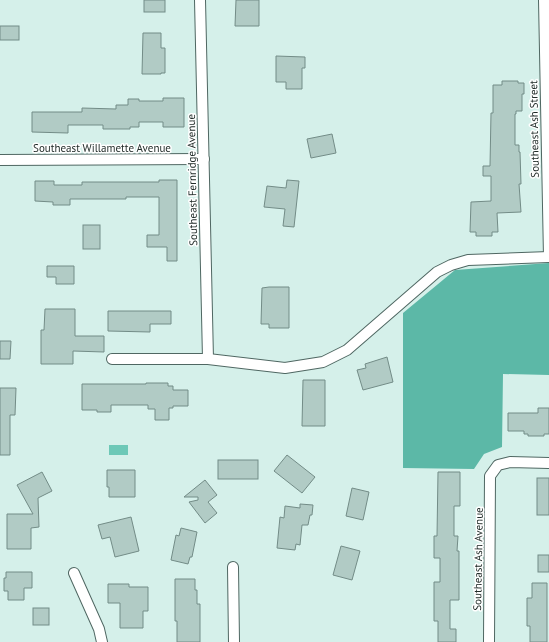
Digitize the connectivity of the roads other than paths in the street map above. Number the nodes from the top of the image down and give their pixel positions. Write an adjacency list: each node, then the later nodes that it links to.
1 (200, 0): 3 (street, Southeast Fernridge Avenue)
2 (544, 0): 5 (street, Southeast Ash Street)
3 (204, 159): 4 (street, Southeast Willamette Avenue); 7 (street, Southeast Fernridge Avenue)
4 (0, 160)
5 (549, 257): 7 (street)
6 (112, 359): 7 (street)
7 (208, 359)
8 (549, 463): 13 (street, Southeast Ash Avenue)
9 (233, 567): 12 (street)
10 (74, 573): 11 (street)
11 (102, 642)
12 (234, 642)
13 (489, 642)

